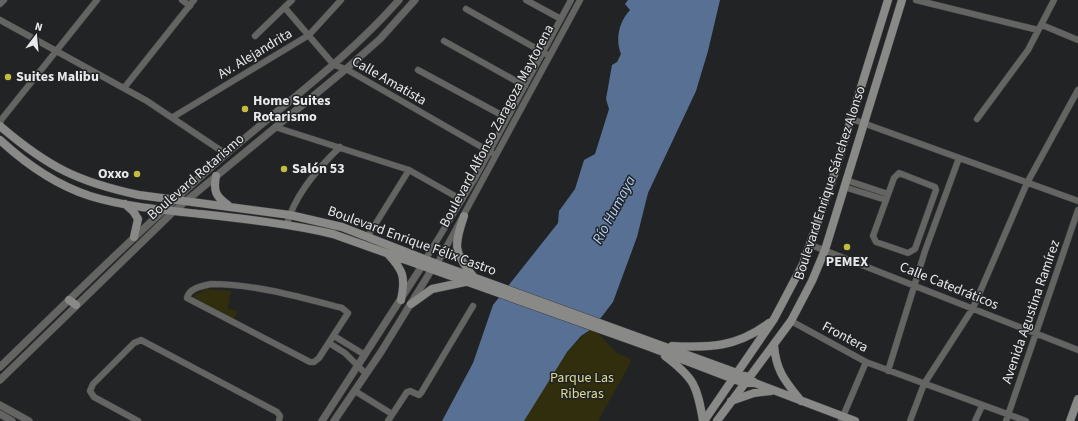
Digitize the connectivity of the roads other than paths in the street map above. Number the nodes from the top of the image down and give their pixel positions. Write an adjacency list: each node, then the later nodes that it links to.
1 (4, 0): 16 (street)
2 (97, 0): 27 (street)
3 (182, 0): 17 (street)
4 (194, 0): 17 (street)
5 (292, 0): 18 (street)
6 (341, 0): 23 (street, Av. Alejandrita)
7 (399, 0): 29 (street, Boulevard Rotarismo)
8 (415, 0): 30 (street, Boulevard Rotarismo)
9 (526, 0): 20 (street)
10 (571, 0): 20 (street, Boulevard Alfonso Zaragoza Maytorena)
11 (580, 0): 28 (street, Boulevard Alfonso Zaragoza Maytorena)
12 (888, 0): 37 (main road, Boulevard Enrique Sánchez Alonso)
13 (902, 0): 40 (main road, Boulevard Enrique Sánchez Alonso)
14 (916, 0): 22 (street)
15 (1054, 0): 22 (street)
16 (0, 4)
17 (190, 6): 33 (street)
18 (285, 8): 23 (street, Calle Amatista); 24 (street)
19 (466, 9): 28 (street)
20 (561, 19): 28 (street, Boulevard Alfonso Zaragoza Maytorena)
21 (0, 20): 27 (street)
22 (1040, 28): 25 (street); 38 (street)
23 (309, 35): 29 (street, Calle Amatista); 35 (street, Av. Alejandrita)
24 (256, 36)
25 (1078, 40)
26 (444, 41): 32 (street)
27 (55, 52): 33 (street); 39 (street)
28 (547, 54): 32 (street, Boulevard Alfonso Zaragoza Maytorena); 46 (street, Boulevard Alfonso Zaragoza Maytorena)
29 (334, 65): 30 (street, Calle Amatista); 45 (street, Boulevard Rotarismo)
30 (346, 69): 41 (street, Boulevard Rotarismo); 44 (street, Calle Amatista)
31 (418, 70): 36 (street)
32 (525, 86): 36 (street, Boulevard Alfonso Zaragoza Maytorena)
33 (124, 88): 35 (street)
34 (1078, 90): 50 (street)
35 (172, 117): 45 (street)
36 (507, 118): 44 (street, Boulevard Alfonso Zaragoza Maytorena)
37 (852, 119): 40 (street); 67 (main road, Boulevard Enrique Sánchez Alonso)
38 (977, 119)
39 (0, 123): 53 (main road, Boulevard Enrique Félix Castro)
40 (864, 123): 47 (street); 51 (main road, Boulevard Enrique Sánchez Alonso)
41 (275, 127): 43 (street); 49 (street, Boulevard Rotarismo)
42 (0, 140): 57 (main road, Boulevard Enrique Félix Castro)
43 (340, 147): 48 (street); 62 (street)
44 (489, 152): 46 (street, Calle Amatista); 55 (street, Boulevard Alfonso Zaragoza Maytorena)
45 (226, 154): 53 (street, Boulevard Rotarismo)
46 (497, 156): 63 (street, Boulevard Alfonso Zaragoza Maytorena)
47 (959, 158): 50 (street); 73 (street)
48 (409, 170): 55 (street); 65 (street)
49 (216, 176): 54 (street, Boulevard Rotarismo); 58 (main road)
50 (1027, 183): 56 (street); 79 (street)
51 (845, 184): 52 (street); 68 (main road, Boulevard Enrique Sánchez Alonso)
52 (887, 197): 52 (street)
53 (174, 200): 54 (main road, Boulevard Enrique Félix Castro); 59 (street, Boulevard Rotarismo)
54 (186, 200): 58 (main road, Boulevard Enrique Félix Castro); 61 (street, Boulevard Rotarismo)
55 (462, 200): 70 (street, Boulevard Alfonso Zaragoza Maytorena)
56 (1078, 201)
57 (124, 204): 59 (main road, Boulevard Enrique Félix Castro); 66 (main road)
58 (228, 206): 62 (main road, Boulevard Enrique Félix Castro)
59 (163, 209): 61 (main road, Boulevard Enrique Félix Castro); 66 (street, Boulevard Rotarismo)
60 (1078, 210): 82 (street, Avenida Agustina Ramírez)
61 (174, 211): 64 (main road, Boulevard Enrique Félix Castro); 77 (street, Boulevard Rotarismo)
62 (290, 215): 64 (street); 65 (main road, Boulevard Enrique Félix Castro)
63 (464, 216): 71 (street, Boulevard Alfonso Zaragoza Maytorena); 72 (main road)
64 (287, 224): 69 (main road, Boulevard Enrique Félix Castro)
65 (368, 236): 70 (main road, Boulevard Enrique Félix Castro)
66 (134, 237): 74 (street, Boulevard Rotarismo)
67 (811, 245): 68 (street, Calle Catedráticos); 80 (main road, Boulevard Enrique Sánchez Alonso)
68 (825, 250): 73 (street, Calle Catedráticos); 81 (main road, Boulevard Enrique Sánchez Alonso)
69 (386, 252): 70 (main road, Boulevard Enrique Félix Castro); 75 (main road)
70 (424, 263): 71 (main road, Boulevard Enrique Félix Castro); 75 (street, Boulevard Alfonso Zaragoza Maytorena)
71 (434, 267): 72 (main road, Boulevard Enrique Félix Castro); 76 (street, Boulevard Alfonso Zaragoza Maytorena)
72 (470, 279): 76 (main road); 87 (main road, Boulevard Enrique Félix Castro)
73 (915, 285): 79 (street, Calle Catedráticos); 94 (street)
74 (69, 300): 77 (main road); 93 (street, Boulevard Rotarismo)
75 (401, 300): 90 (street, Boulevard Alfonso Zaragoza Maytorena)
76 (411, 304): 95 (street, Boulevard Alfonso Zaragoza Maytorena)
77 (76, 305): 97 (street, Boulevard Rotarismo)
78 (473, 306): 108 (street)
79 (973, 308): 82 (street, Calle Catedráticos); 99 (street)
80 (774, 319): 87 (main road); 96 (main road, Boulevard Enrique Sánchez Alonso)
81 (791, 321): 85 (main road, Boulevard Enrique Sánchez Alonso); 91 (street, Frontera)
82 (1037, 334): 88 (street, Calle Catedráticos); 109 (street, Avenida Agustina Ramírez)
83 (334, 336): 84 (street); 84 (street); 86 (street)
84 (329, 343): 89 (street)
85 (774, 345): 98 (main road, Boulevard Enrique Sánchez Alonso); 104 (main road)
86 (350, 346): 89 (street); 90 (street)
87 (656, 346): 96 (main road, Boulevard Enrique Félix Castro); 118 (main road)
88 (1078, 350)
89 (345, 353): 92 (street)
90 (366, 355): 92 (street, Boulevard Alfonso Zaragoza Maytorena)
91 (866, 362): 94 (street, Frontera); 110 (street)
92 (358, 366): 95 (street); 115 (street, Boulevard Alfonso Zaragoza Maytorena)
93 (0, 367)
94 (888, 371): 99 (street, Frontera)
95 (366, 374): 100 (street, Boulevard Alfonso Zaragoza Maytorena)
96 (735, 376): 98 (main road, Boulevard Enrique Félix Castro); 118 (main road, Boulevard Enrique Sánchez Alonso)
97 (0, 380)
98 (746, 380): 101 (main road, Boulevard Enrique Félix Castro); 103 (main road, Boulevard Enrique Sánchez Alonso)
99 (924, 384): 106 (street, Frontera); 121 (street)
100 (355, 391): 108 (street); 116 (street, Boulevard Alfonso Zaragoza Maytorena)
101 (775, 391): 103 (main road); 104 (main road)
102 (1078, 399): 124 (main road)
103 (731, 400): 119 (main road, Boulevard Enrique Sánchez Alonso)
104 (801, 401): 110 (main road)
105 (0, 405): 112 (street)
106 (982, 406): 109 (street, Frontera); 122 (street)
107 (0, 414): 111 (street)
108 (392, 414): 117 (street)
109 (1007, 418): 123 (street, Frontera)
110 (842, 419): 120 (main road)
111 (12, 421)
112 (29, 421)
113 (138, 421): 114 (street)
114 (278, 421)
115 (322, 421)
116 (334, 421)
117 (388, 421)
118 (703, 421)
119 (717, 421)
120 (855, 421)
121 (910, 421)
122 (975, 421)
123 (1026, 421)
124 (1070, 421)

